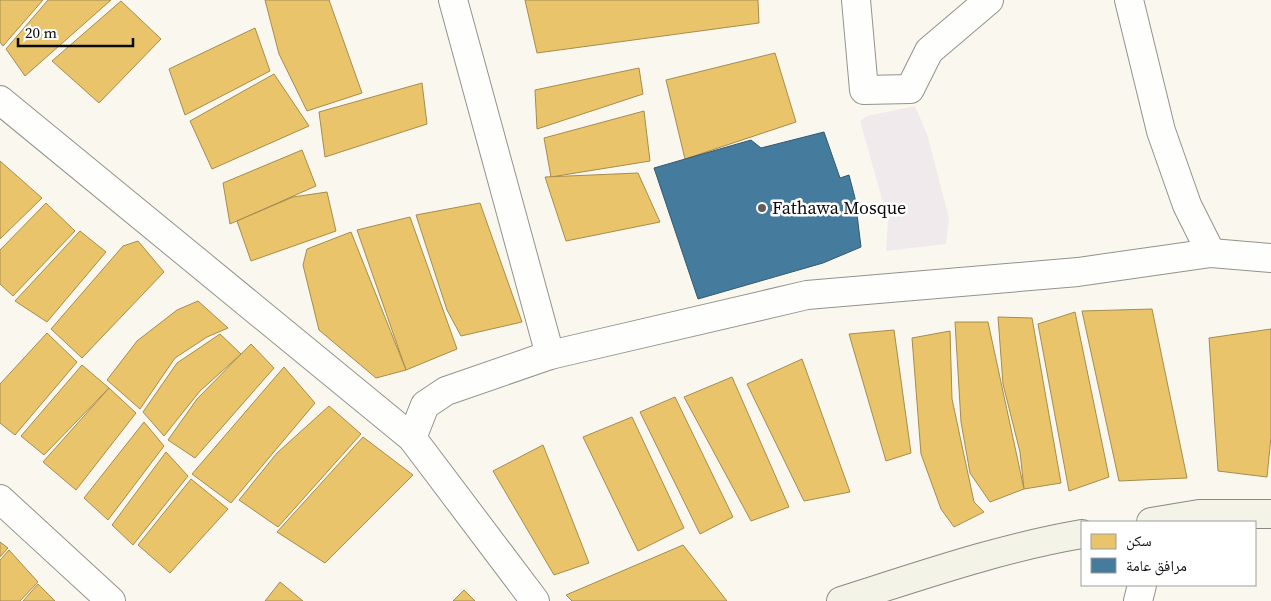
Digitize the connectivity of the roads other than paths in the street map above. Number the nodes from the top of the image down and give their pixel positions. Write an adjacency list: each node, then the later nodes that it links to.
1 (453, 0): 8 (street)
2 (856, 0): 3 (street)
3 (989, 0)
4 (1130, 0): 6 (street)
5 (0, 100): 9 (street)
6 (1211, 253): 7 (street); 8 (street)
7 (1271, 258)
8 (550, 355): 9 (street)
9 (412, 438): 16 (street)
10 (0, 499): 15 (street)
11 (1271, 514): 12 (street)
12 (1161, 521)
13 (1081, 534): 17 (street)
14 (1142, 586): 18 (street)
15 (111, 601)
16 (535, 601)
17 (840, 601)
18 (1138, 601)

